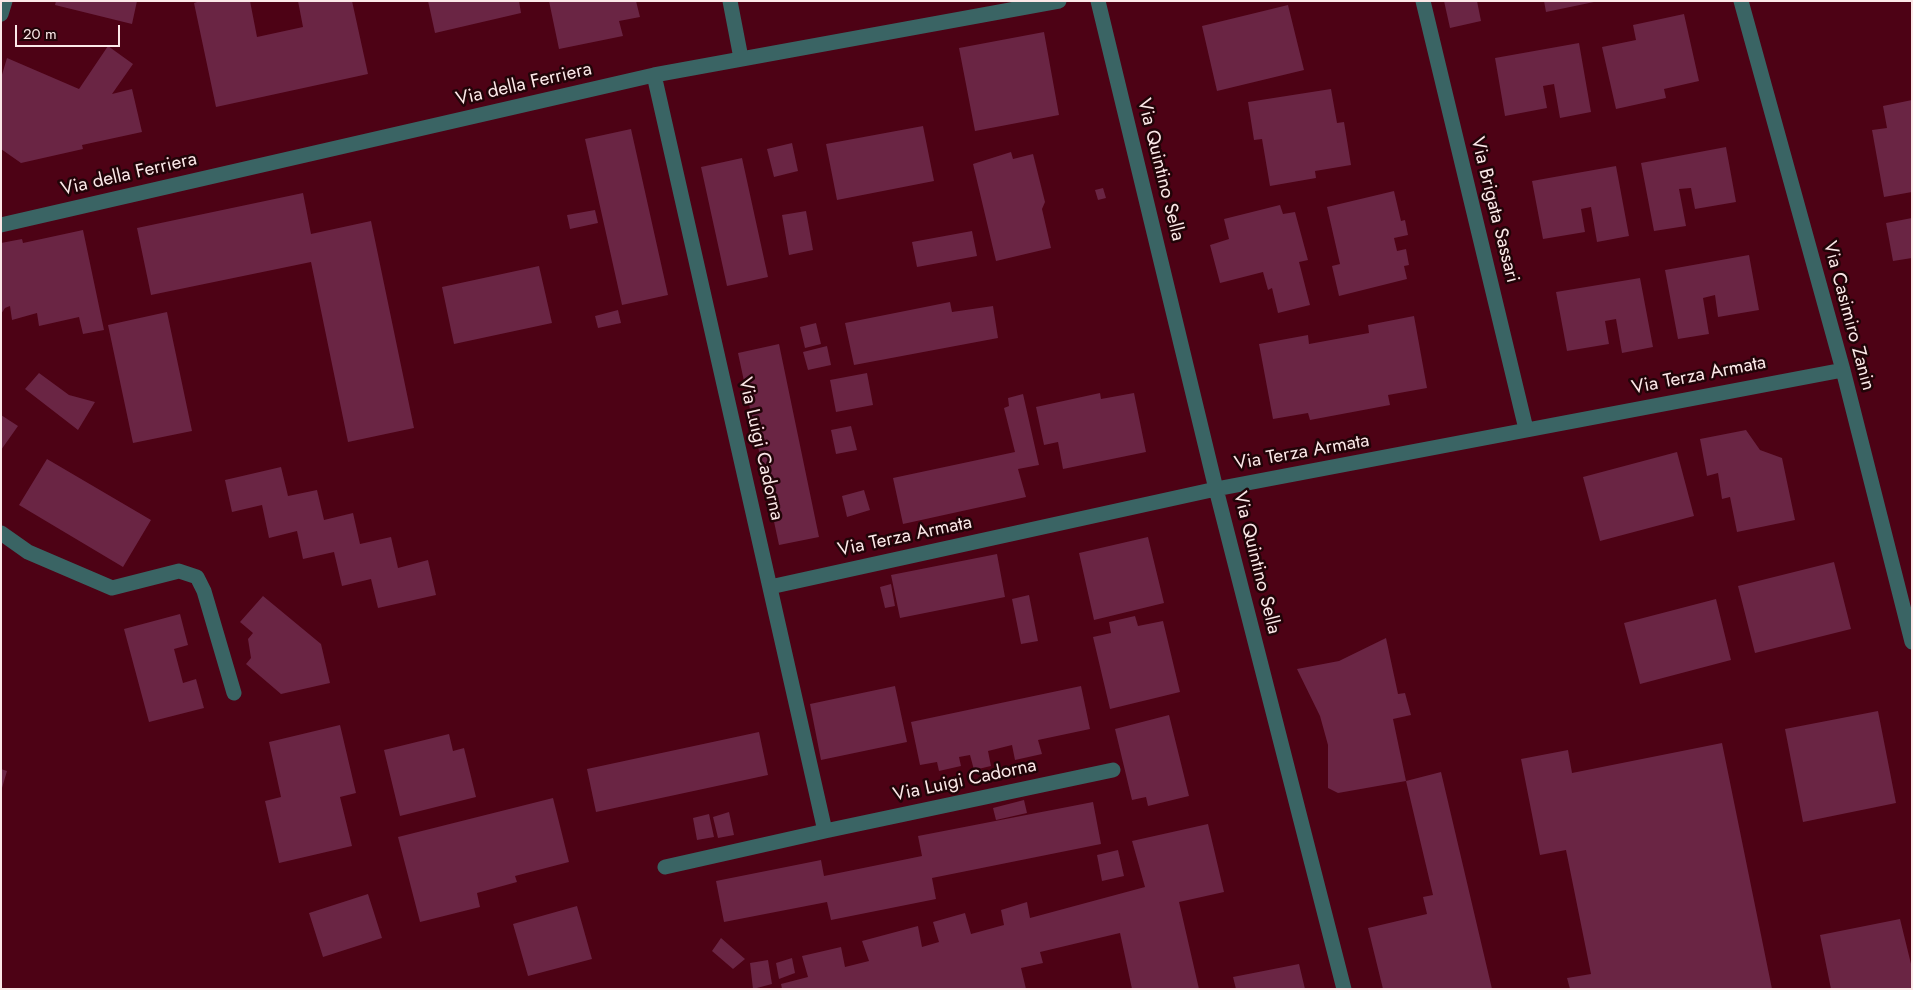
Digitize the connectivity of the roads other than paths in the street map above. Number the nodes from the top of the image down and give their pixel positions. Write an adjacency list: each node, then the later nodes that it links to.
1 (5, 1): 7 (street)
2 (730, 1): 8 (street)
3 (1059, 1): 8 (street, Via della Ferriera)
4 (1098, 1): 13 (street, Via Quintino Sella)
5 (1423, 1): 12 (street, Via Brigata Sassari)
6 (1741, 1): 11 (street, Via Casimiro Zanin)
7 (1, 14)
8 (741, 58): 9 (street, Via della Ferriera)
9 (654, 76): 10 (street, Via della Ferriera); 15 (street, Via Luigi Cadorna)
10 (1, 224)
11 (1843, 370): 12 (street, Via Terza Armata); 16 (street, Via Casimiro Zanin)
12 (1526, 429): 13 (street, Via Terza Armata)
13 (1216, 489): 15 (street, Via Terza Armata); 21 (street, Via Quintino Sella)
14 (1, 533): 17 (street)
15 (770, 587): 19 (street, Via Luigi Cadorna)
16 (1912, 642)
17 (234, 693)
18 (1112, 770): 19 (street, Via Luigi Cadorna)
19 (825, 831): 20 (street, Via Luigi Cadorna)
20 (664, 867)
21 (1344, 989)

